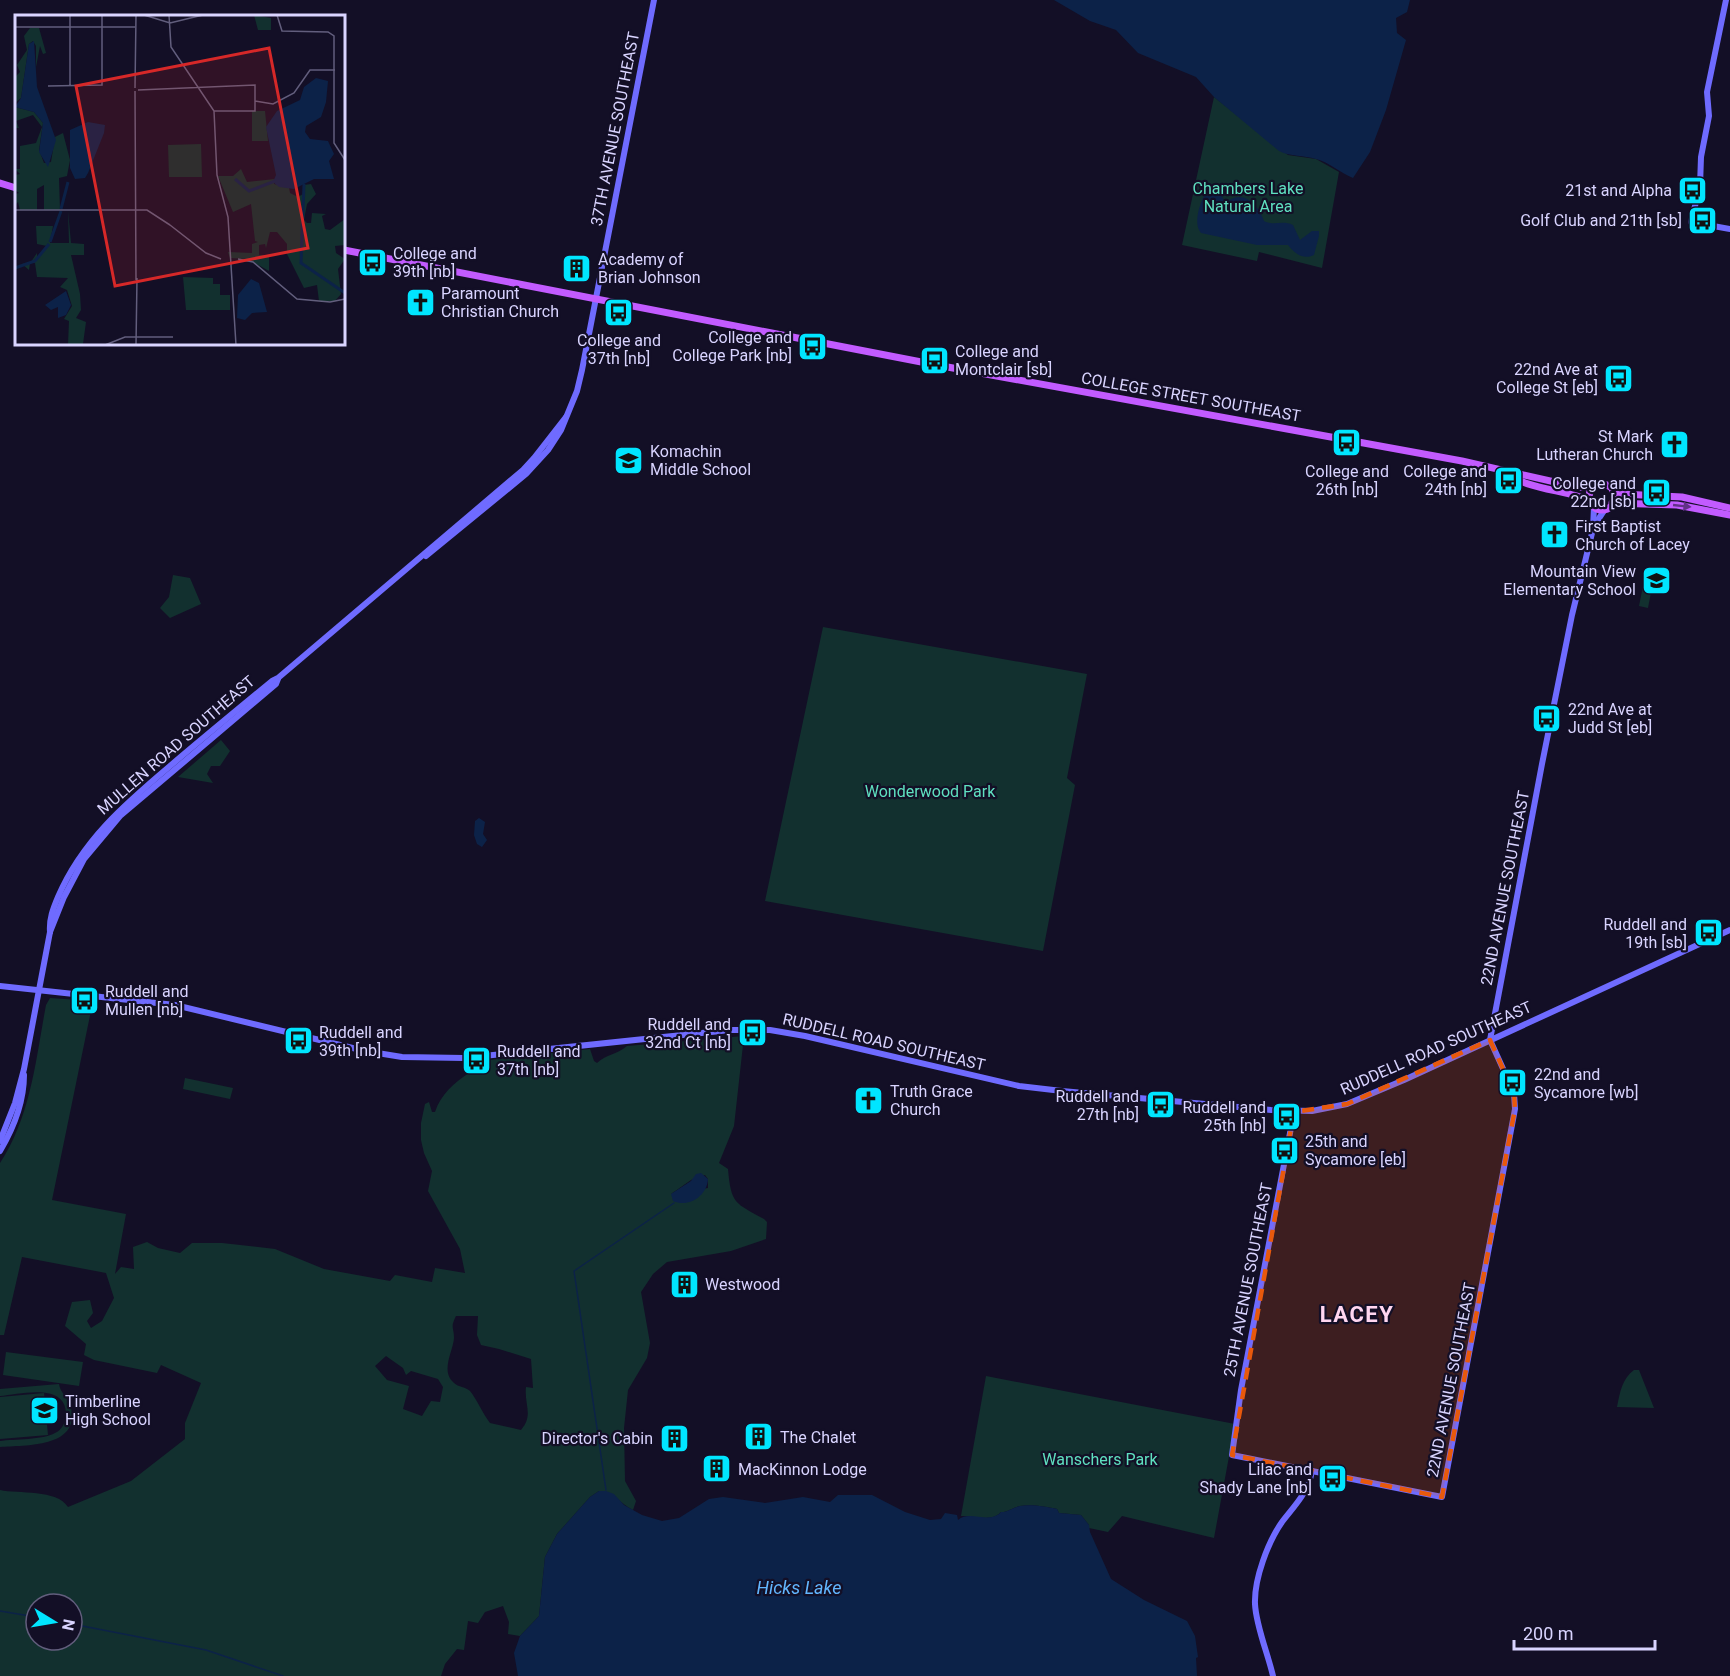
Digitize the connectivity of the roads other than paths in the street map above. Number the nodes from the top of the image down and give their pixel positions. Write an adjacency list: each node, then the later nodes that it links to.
1 (654, 0): 7 (street, 37TH AVENUE SOUTHEAST)
2 (1726, 0): 5 (street)
3 (0, 183): 4 (main road)
4 (14, 186)
5 (1730, 229)
6 (345, 250): 7 (main road, COLLEGE STREET SOUTHEAST)
7 (596, 298): 8 (main road, COLLEGE STREET SOUTHEAST); 20 (street, MULLEN ROAD SOUTHEAST)
8 (1503, 471): 9 (main road, COLLEGE STREET SOUTHEAST); 11 (main road, COLLEGE STREET SOUTHEAST)
9 (1593, 488): 10 (main road); 11 (main road)
10 (1613, 491): 12 (main road); 14 (main road)
11 (1589, 500): 13 (main road)
12 (1612, 503): 15 (main road); 16 (main road, one-way to 16)
13 (1594, 507): 15 (main road); 17 (street, 22ND AVENUE SOUTHEAST)
14 (1730, 508)
15 (1605, 509): 17 (street, 22ND AVENUE SOUTHEAST)
16 (1730, 515)
17 (1593, 529): 21 (street, 22ND AVENUE SOUTHEAST)
18 (1730, 930): 21 (street, RUDDELL ROAD SOUTHEAST)
19 (0, 986): 20 (street, RUDDELL ROAD SOUTHEAST)
20 (38, 990): 22 (street, MULLEN ROAD SOUTHEAST); 23 (street, RUDDELL ROAD SOUTHEAST)
21 (1490, 1040): 23 (street, RUDDELL ROAD SOUTHEAST); 26 (street, 22ND AVENUE SOUTHEAST)
22 (24, 1069): 24 (street, MULLEN ROAD SOUTHEAST); 25 (street, MULLEN ROAD SOUTHEAST)
23 (1294, 1112): 26 (street, 25TH AVENUE SOUTHEAST)
24 (0, 1141)
25 (0, 1151)
26 (1312, 1471): 27 (street)
27 (1273, 1676)

